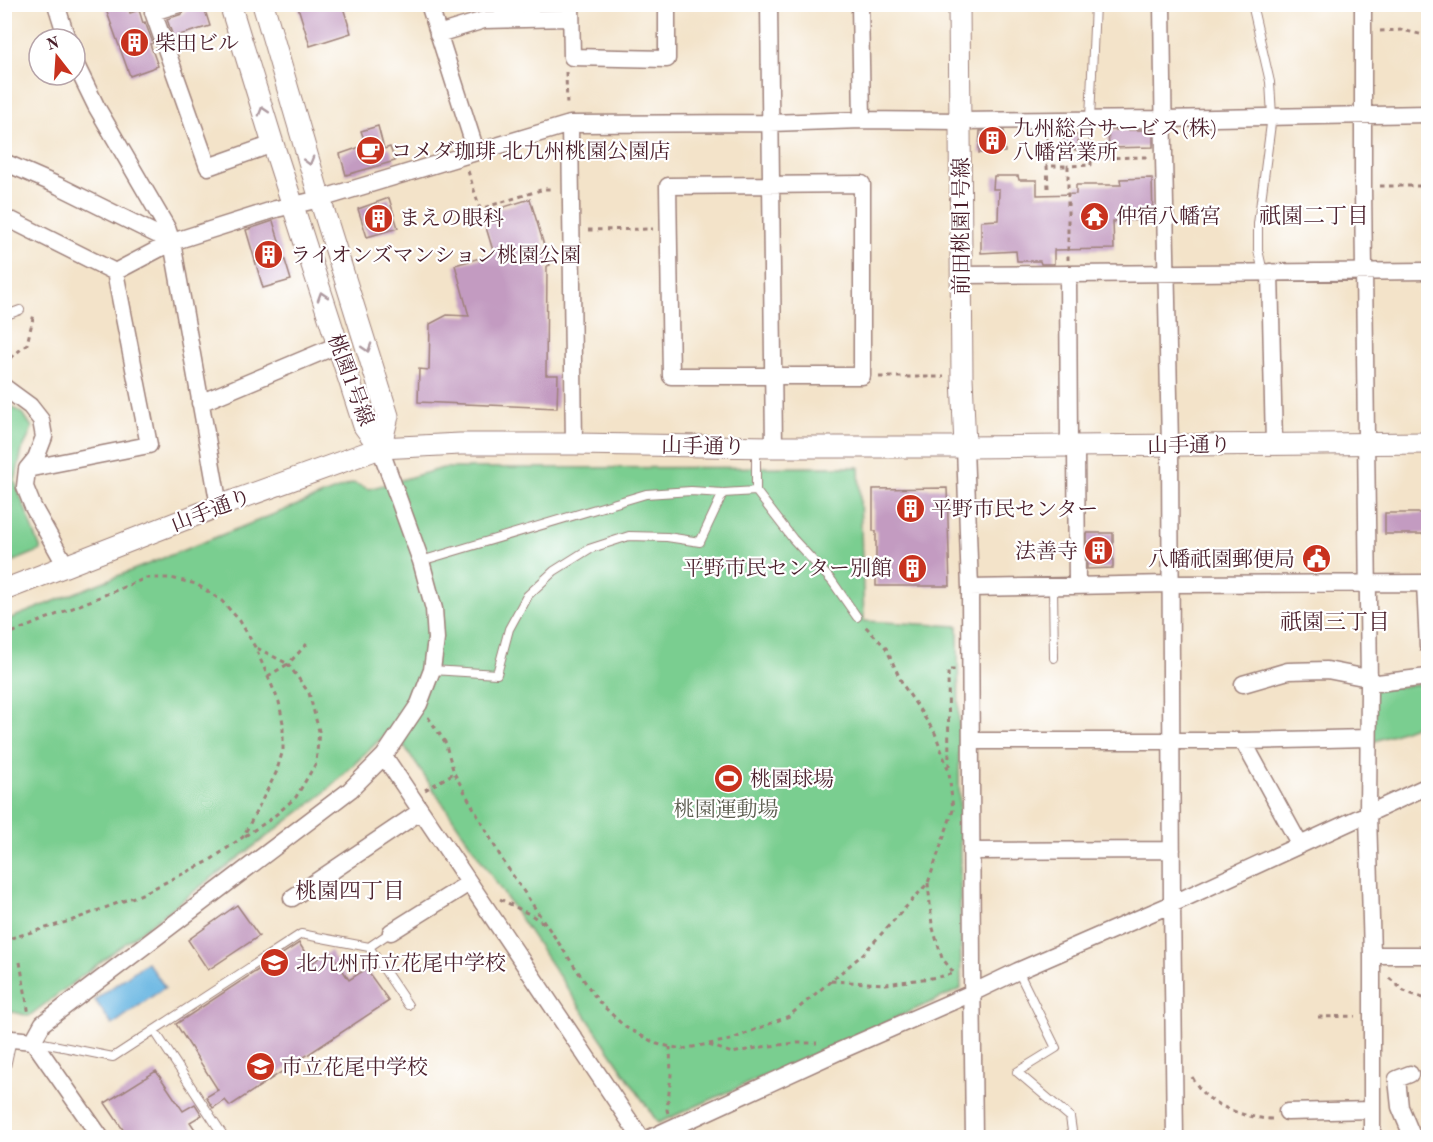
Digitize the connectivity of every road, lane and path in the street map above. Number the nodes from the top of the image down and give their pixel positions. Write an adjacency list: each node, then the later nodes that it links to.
1 (56, 4): 16 (street)
2 (179, 4): 33 (street)
3 (230, 4): 33 (street, 桃園1号線, one-way to 3)
4 (263, 4): 46 (street, 桃園1号線, one-way to 46)
5 (429, 4): 18 (street)
6 (667, 4): 21 (street)
7 (769, 4): 30 (street)
8 (860, 4): 28 (street)
9 (959, 4): 29 (street, 前田桃園1号線)
10 (1095, 4): 26 (lane)
11 (1162, 4): 27 (street)
12 (1252, 4): 24 (lane)
13 (1363, 4): 17 (street)
14 (1427, 10): 19 (path)
15 (571, 11): 18 (street); 21 (street)
16 (63, 27)
17 (1363, 31): 19 (path); 25 (street)
18 (438, 34): 35 (street)
19 (1428, 36): 20 (path)
20 (1428, 50)
21 (572, 57): 31 (path)
22 (87, 87): 51 (street)
23 (1428, 114): 25 (street)
24 (1272, 116): 25 (street); 27 (street); 54 (lane)
25 (1363, 116): 43 (street)
26 (1090, 119): 27 (street); 29 (street)
27 (1163, 119): 56 (street)
28 (862, 120): 29 (street); 30 (street)
29 (960, 121): 58 (street, 前田桃園1号線)
30 (770, 123): 31 (street); 42 (street)
31 (568, 124): 35 (street); 45 (street)
32 (1047, 138): 40 (path)
33 (273, 144): 47 (street, 桃園1号線)
34 (1090, 144): 36 (path)
35 (470, 153): 45 (path); 46 (street)
36 (1091, 158): 37 (path); 41 (path)
37 (1144, 158)
38 (1428, 160): 43 (path)
39 (4, 162): 51 (street)
40 (1047, 166): 41 (path); 44 (path)
41 (1068, 166): 57 (path)
42 (771, 185): 49 (street); 64 (street); 65 (street)
43 (1363, 187): 55 (street)
44 (1048, 188)
45 (571, 190): 50 (street)
46 (320, 199): 47 (street); 77 (street, 桃園1号線, one-way to 77)
47 (293, 206): 51 (street); 62 (street, 桃園1号線, one-way to 47)
48 (13, 221): 53 (street)
49 (669, 229): 50 (path); 64 (street)
50 (571, 230): 70 (street)
51 (172, 243): 53 (street); 68 (street)
52 (1428, 271): 55 (street)
53 (116, 272): 78 (street)
54 (1266, 272): 55 (street); 56 (street); 71 (street)
55 (1365, 272): 72 (street)
56 (1167, 273): 57 (street); 73 (street)
57 (1068, 274): 58 (street); 74 (street)
58 (961, 275): 66 (street, 前田桃園1号線)
59 (20, 310): 61 (lane)
60 (34, 314): 63 (path)
61 (4, 315)
62 (338, 345): 68 (street); 77 (street, 桃園1号線)
63 (4, 364)
64 (773, 376): 65 (street); 75 (street)
65 (862, 376): 66 (path)
66 (962, 377): 76 (street, 前田桃園1号線)
67 (4, 387): 78 (street)
68 (200, 404): 82 (street)
69 (1428, 443): 72 (street, 山手通り)
70 (574, 444): 75 (street, 山手通り); 77 (street, 山手通り)
71 (1274, 444): 72 (street, 山手通り); 73 (street, 山手通り)
72 (1365, 444): 86 (street)
73 (1170, 445): 74 (street, 山手通り); 88 (street)
74 (1073, 446): 76 (street, 山手通り); 89 (street)
75 (765, 447): 76 (street, 山手通り); 79 (lane)
76 (965, 447): 91 (street)
77 (380, 448): 82 (street, 山手通り); 84 (street)
78 (27, 469): 85 (street)
79 (756, 491): 80 (lane); 93 (lane)
80 (723, 493): 84 (lane); 101 (lane)
81 (4, 494): 83 (path)
82 (219, 506): 85 (street, 山手通り)
83 (4, 558)
84 (421, 561): 101 (street)
85 (66, 566): 92 (street, 山手通り)
86 (1367, 583): 87 (street); 88 (street); 104 (street)
87 (1427, 583): 96 (street)
88 (1170, 584): 89 (street); 109 (street)
89 (1077, 586): 90 (street)
90 (1053, 587): 91 (street); 98 (lane)
91 (970, 588): 100 (street)
92 (4, 590)
93 (857, 617): 113 (path)
94 (4, 636): 97 (path)
95 (308, 644): 99 (path)
96 (1428, 646)
97 (255, 647): 99 (path); 102 (path)
98 (1053, 657)
99 (288, 664): 102 (path); 117 (path)
100 (970, 669): 108 (street); 113 (path)
101 (432, 670): 106 (street)
102 (268, 676): 117 (path)
103 (1428, 677): 104 (street)
104 (1368, 681): 105 (street); 107 (street)
105 (1243, 684)
106 (419, 704): 111 (street); 112 (path)
107 (1368, 738): 110 (street); 116 (street)
108 (971, 741): 109 (street); 120 (street)
109 (1171, 741): 110 (street); 119 (street)
110 (1243, 741): 118 (street)
111 (384, 756): 115 (street); 144 (street)
112 (454, 772): 115 (path); 126 (path)
113 (950, 772): 122 (path)
114 (1428, 786): 116 (street)
115 (417, 804): 121 (street); 123 (street)
116 (1368, 814): 118 (street); 130 (street)
117 (243, 837): 128 (path)
118 (1300, 845): 125 (street)
119 (1172, 850): 120 (street); 125 (street)
120 (971, 851): 133 (street)
121 (469, 883): 127 (street); 156 (street)
122 (928, 883): 135 (path); 136 (path)
123 (292, 898)
124 (500, 899): 126 (path)
125 (1172, 904): 134 (street); 148 (street)
126 (548, 927): 146 (path)
127 (391, 932): 129 (lane)
128 (4, 940)
129 (369, 947): 139 (lane); 142 (lane)
130 (1372, 955): 131 (street); 138 (path); 140 (street)
131 (1428, 955)
132 (20, 962): 144 (path)
133 (972, 970): 135 (path); 137 (street)
134 (1018, 971): 137 (street); 159 (lane)
135 (954, 973): 136 (path)
136 (831, 981): 145 (path)
137 (972, 993): 147 (street); 158 (street)
138 (1428, 1000)
139 (408, 1005)
140 (1372, 1016): 141 (path); 151 (street)
141 (1318, 1017)
142 (154, 1030): 144 (lane); 154 (lane)
143 (8, 1038): 144 (street); 150 (lane)
144 (33, 1041): 155 (street)
145 (707, 1044): 146 (path); 147 (path)
146 (670, 1047): 153 (path)
147 (844, 1049): 153 (street)
148 (1174, 1068): 152 (path); 160 (street)
149 (1410, 1074): 162 (street)
150 (4, 1076)
151 (1371, 1110): 152 (street); 161 (street)
152 (1287, 1112)
153 (672, 1126): 157 (street)
154 (223, 1135)
155 (101, 1137)
156 (641, 1137)
157 (650, 1137)
158 (974, 1137)
159 (1073, 1137)
160 (1175, 1137)
161 (1372, 1137)
162 (1413, 1137)

